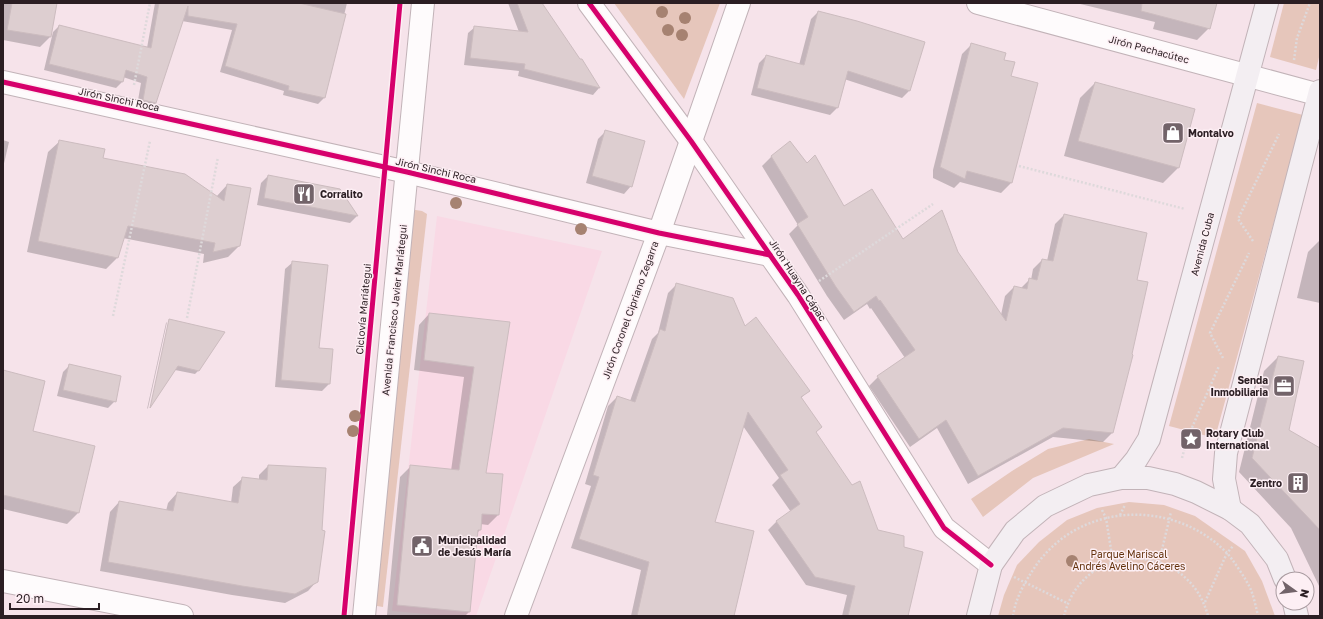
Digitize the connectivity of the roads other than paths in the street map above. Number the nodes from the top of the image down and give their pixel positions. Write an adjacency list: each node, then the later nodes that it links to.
1 (423, 3): 10 (street, Avenida Francisco Javier Mariátegui)
2 (589, 3): 9 (street, Jirón Huayna Cápac)
3 (740, 3): 9 (street, Jirón Coronel Cipriano Zegarra)
4 (978, 3): 6 (street, Jirón Pachacútec)
5 (1267, 3): 6 (main road, Avenida Cuba)
6 (1248, 75): 8 (street, Jirón Pachacútec); 13 (main road, Avenida Cuba)
7 (3, 82): 10 (street, Jirón Sinchi Roca)
8 (1320, 93): 14 (main road)
9 (691, 140): 11 (street, Jirón Coronel Cipriano Zegarra); 12 (street, Jirón Huayna Cápac)
10 (407, 172): 11 (street, Jirón Sinchi Roca); 19 (street, Avenida Francisco Javier Mariátegui)
11 (659, 233): 12 (street, Jirón Sinchi Roca); 20 (street, Jirón Coronel Cipriano Zegarra)
12 (770, 255): 15 (street, Jirón Huayna Cápac)
13 (1121, 478): 14 (main road); 15 (main road)
14 (1230, 509): 16 (main road)
15 (991, 564): 21 (main road)
16 (1282, 571)
17 (3, 581): 18 (street)
18 (182, 616)
19 (364, 616)
20 (516, 616)
21 (978, 616)

